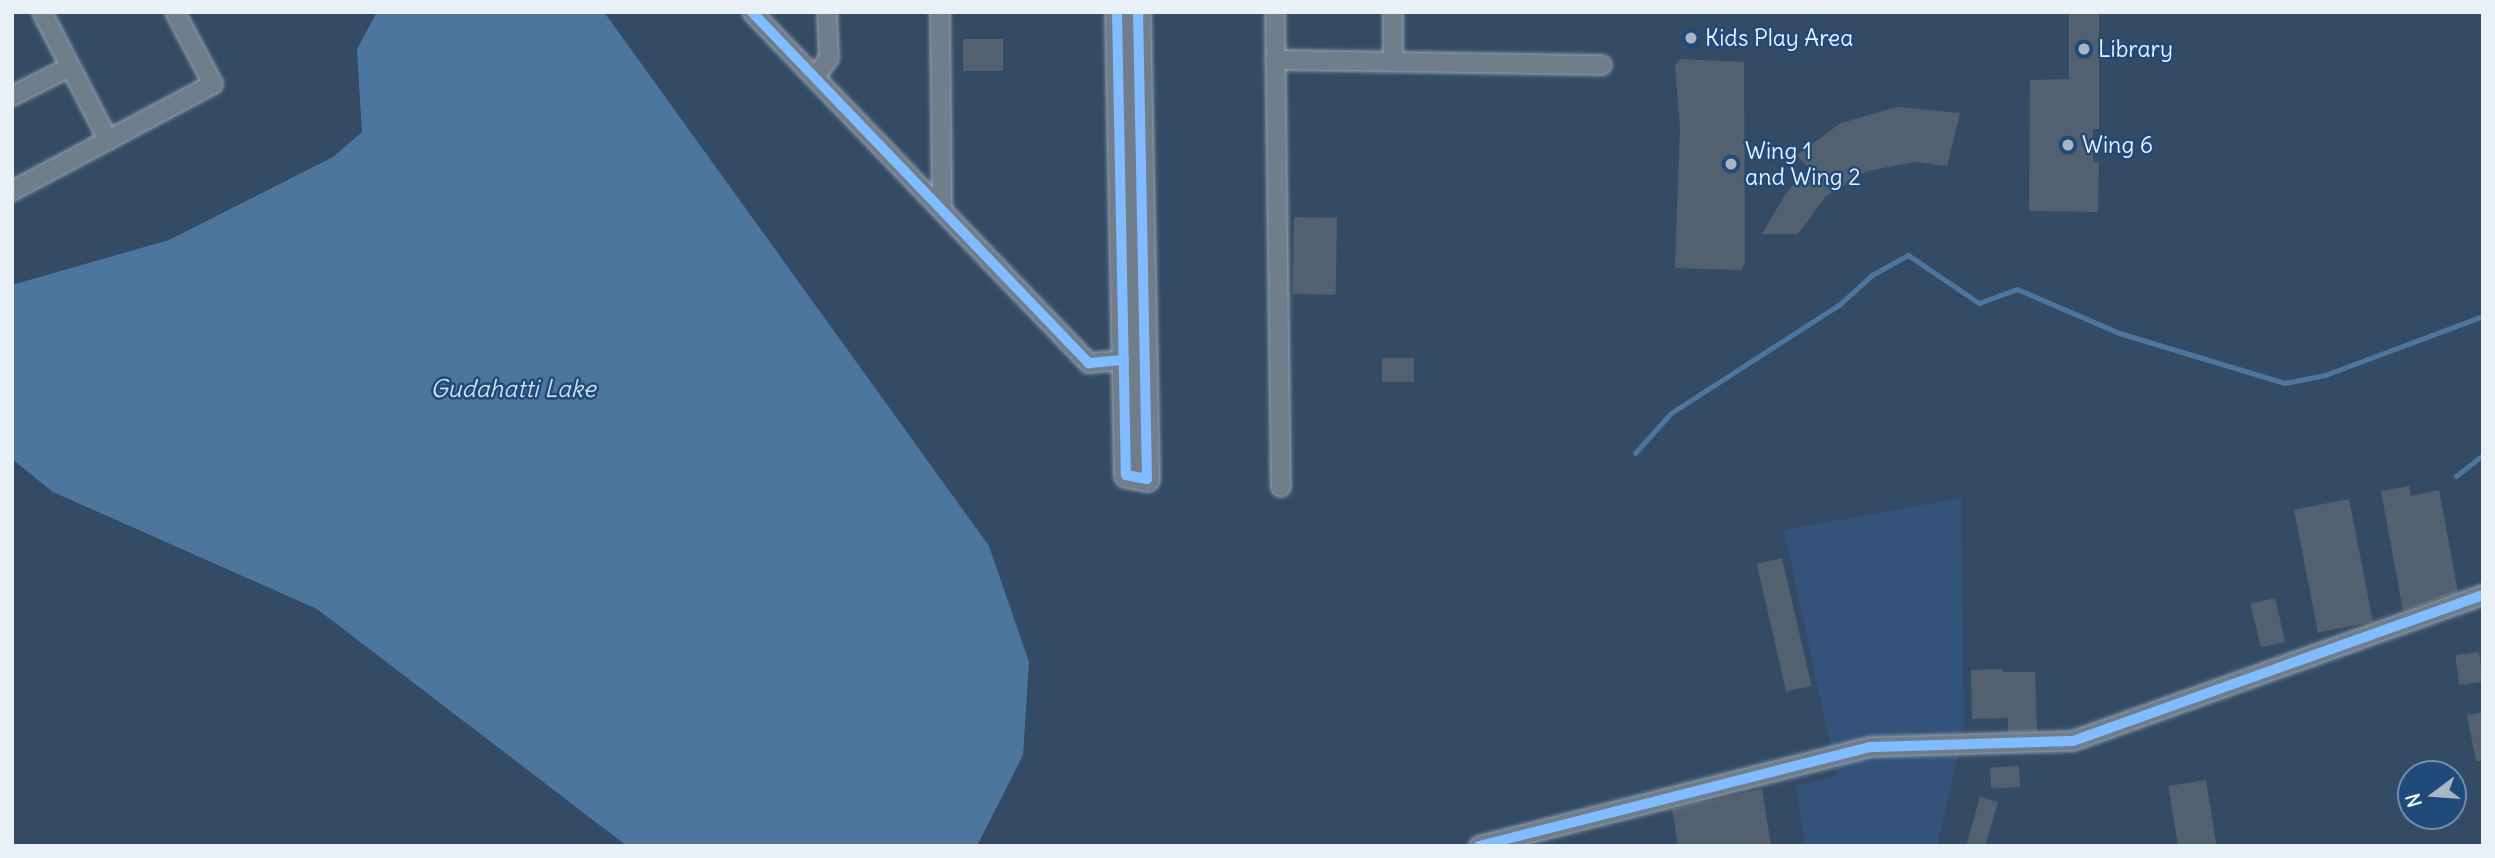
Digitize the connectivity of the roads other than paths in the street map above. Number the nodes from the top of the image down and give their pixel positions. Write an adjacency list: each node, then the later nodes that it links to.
1 (42, 12): 13 (street)
2 (175, 12): 16 (street)
3 (752, 12): 14 (street)
4 (827, 12): 14 (street)
5 (940, 12): 18 (street)
6 (1117, 12): 19 (street)
7 (1138, 12): 19 (street)
8 (1275, 12): 10 (street)
9 (1393, 12): 11 (street)
10 (1275, 60): 11 (street); 20 (street)
11 (1393, 62): 12 (street)
12 (1602, 65)
13 (70, 67): 15 (street); 16 (street)
14 (816, 76): 18 (street)
15 (12, 96)
16 (108, 140): 17 (street)
17 (12, 191)
18 (942, 208): 19 (street)
19 (1124, 360)
20 (1281, 486)
21 (2483, 595): 22 (street)
22 (1479, 846)

